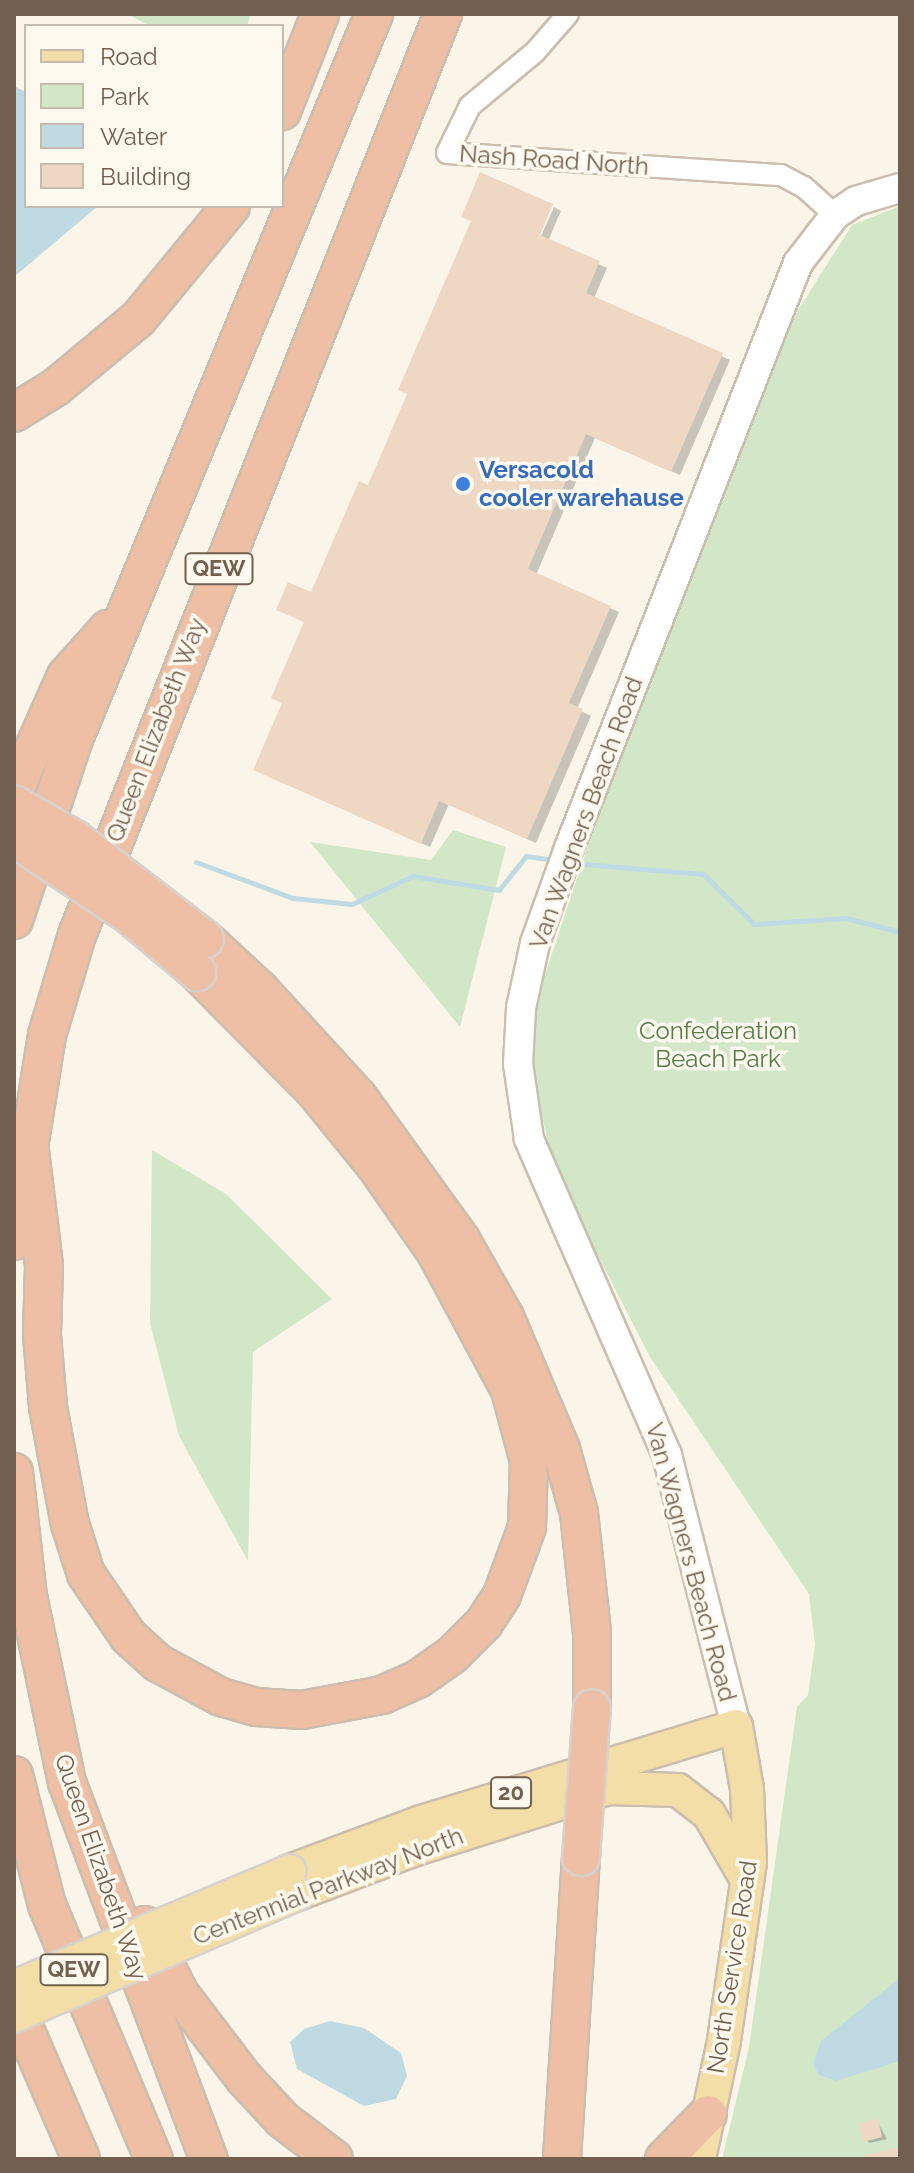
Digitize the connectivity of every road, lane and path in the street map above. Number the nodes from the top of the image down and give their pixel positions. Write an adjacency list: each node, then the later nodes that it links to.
1 (320, 14): 5 (highway)
2 (374, 14): 10 (highway, QEW)
3 (443, 14): 16 (highway, Queen Elizabeth Way / QEW)
4 (568, 14): 8 (street, Nash Road North)
5 (284, 106)
6 (900, 188): 8 (street, Van Wagners Beach Road)
7 (229, 208): 9 (highway)
8 (835, 215): 19 (street, Van Wagners Beach Road)
9 (14, 413)
10 (129, 606): 11 (highway); 14 (highway, QEW)
11 (14, 792)
12 (14, 804): 15 (highway, bridge)
13 (14, 838): 15 (highway, bridge)
14 (14, 920)
15 (201, 956): 16 (highway); 30 (highway, bridge)
16 (28, 1135): 17 (highway, Queen Elizabeth Way / QEW)
17 (14, 1241)
18 (14, 1472): 21 (highway, Queen Elizabeth Way / QEW)
19 (738, 1736): 22 (main road, Centennial Parkway North / 20); 23 (main road, North Service Road); 24 (main road, Centennial Parkway North / 20)
20 (14, 1775): 32 (highway, QEW)
21 (67, 1782): 33 (highway, Queen Elizabeth Way / QEW); 34 (highway)
22 (607, 1788): 23 (main road); 24 (main road, Centennial Parkway North / 20)
23 (748, 1882): 29 (main road, North Service Road)
24 (294, 1883): 25 (main road, Centennial Parkway North / 20, bridge); 27 (main road, Centennial Parkway North / 20, bridge)
25 (14, 1987)
26 (14, 2004): 28 (highway)
27 (14, 2016)
28 (24, 2044): 31 (highway)
29 (708, 2114): 35 (highway); 36 (main road, North Service Road)
30 (563, 2150)
31 (81, 2159)
32 (154, 2159)
33 (209, 2159)
34 (334, 2159)
35 (664, 2159)
36 (699, 2159)

